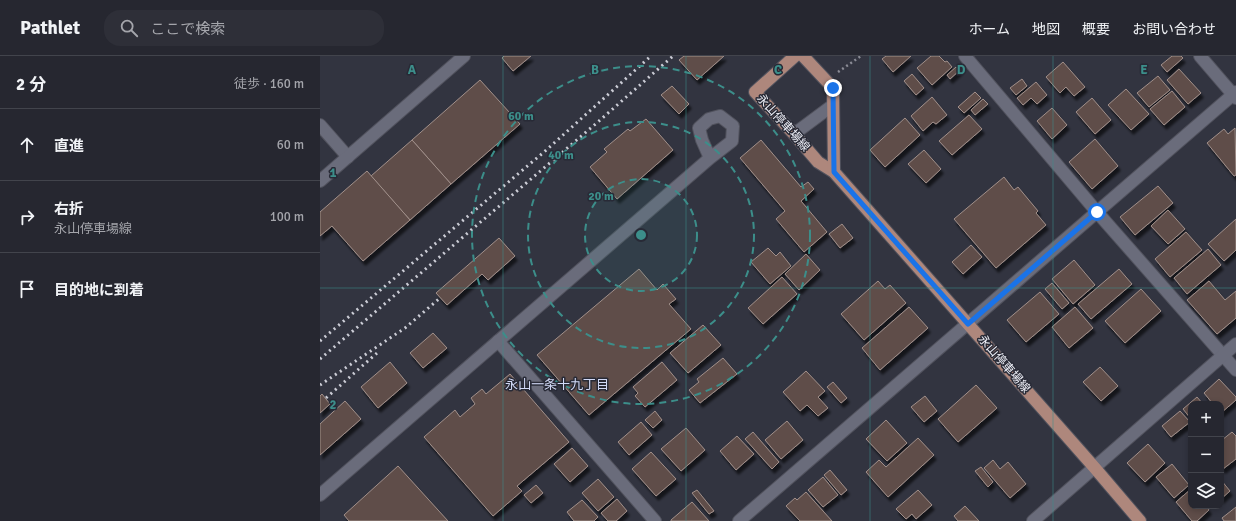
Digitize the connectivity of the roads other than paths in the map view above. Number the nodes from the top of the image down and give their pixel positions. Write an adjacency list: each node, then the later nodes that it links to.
1 (464, 56): 10 (street)
2 (795, 56): 9 (main road, 永山停車場線)
3 (803, 56): 7 (main road)
4 (965, 56): 14 (street)
5 (1200, 56): 6 (street)
6 (1235, 94): 14 (street)
7 (833, 105): 9 (street); 12 (main road)
8 (320, 124): 10 (street)
9 (794, 134): 12 (main road, 永山停車場線)
10 (348, 157): 13 (street)
11 (710, 158): 16 (street)
12 (834, 172): 15 (main road, 永山停車場線)
13 (320, 181)
14 (1097, 212): 15 (street); 18 (street)
15 (968, 324): 20 (main road, 永山停車場線); 23 (street)
16 (498, 340): 21 (street); 22 (street)
17 (1236, 344): 18 (street)
18 (1223, 356): 19 (street); 20 (street)
19 (1236, 370)
20 (1094, 467): 24 (street); 25 (main road, 永山停車場線)
21 (320, 495)
22 (655, 521)
23 (739, 521)
24 (1032, 521)
25 (1140, 521)

